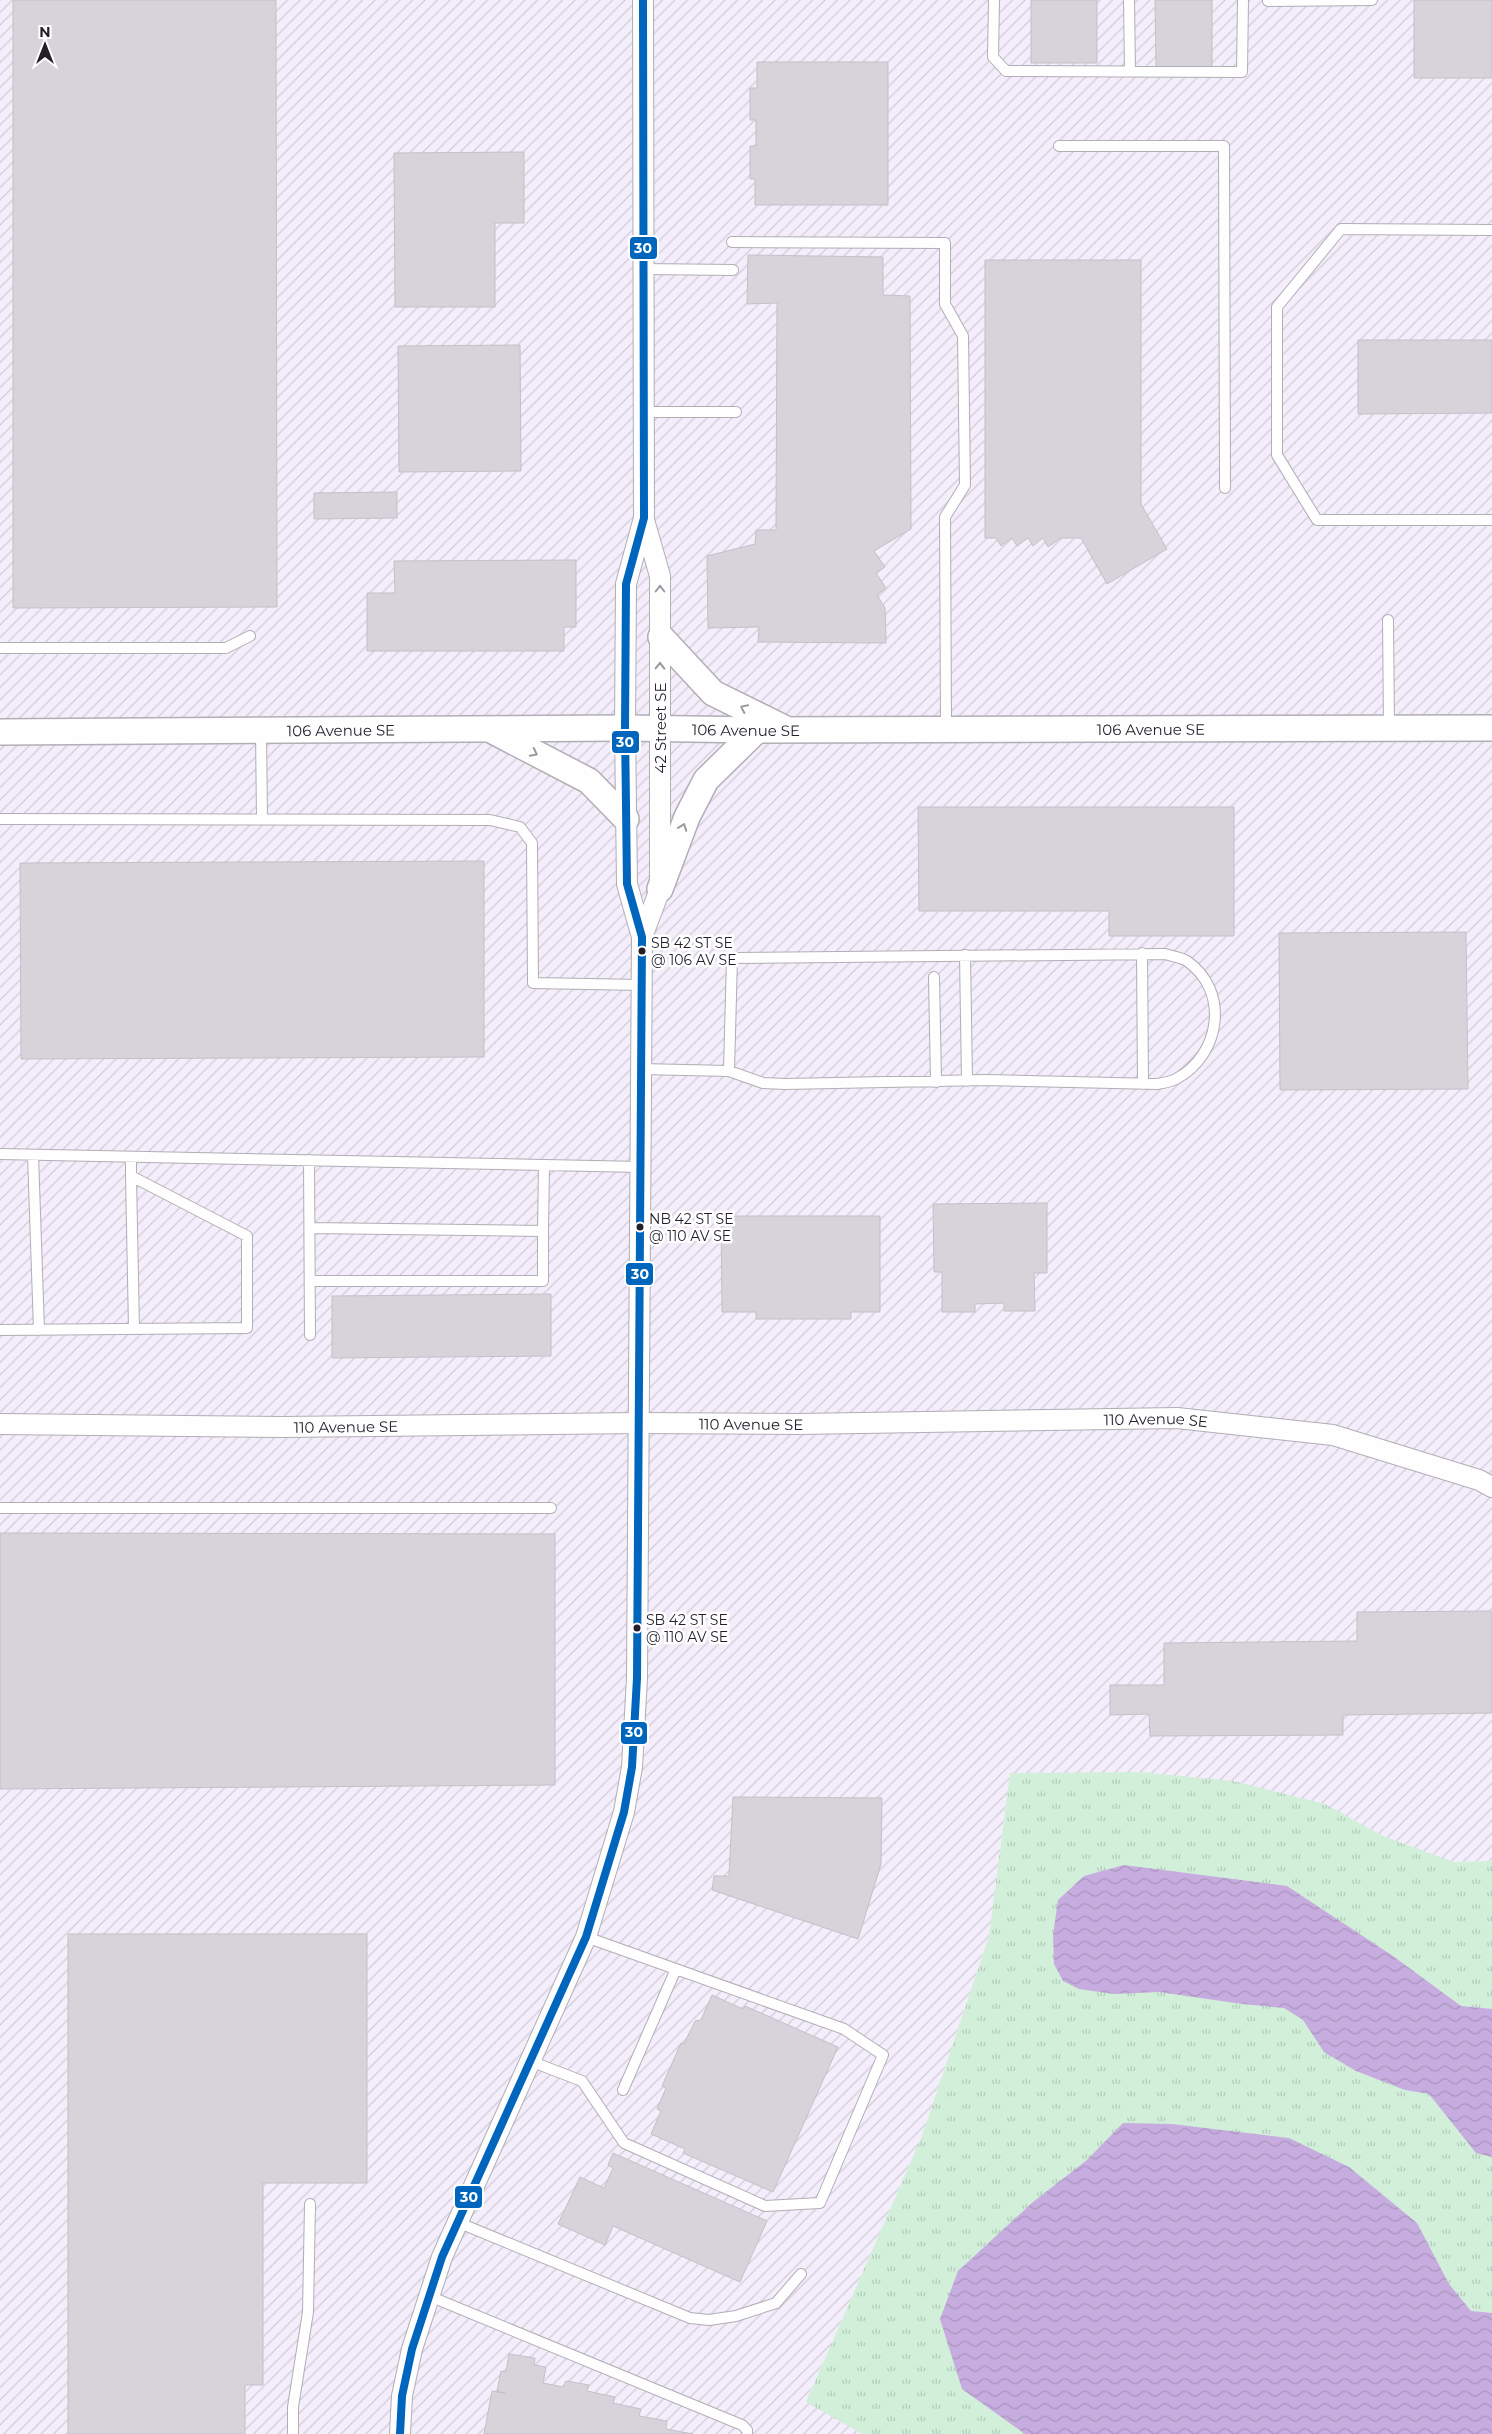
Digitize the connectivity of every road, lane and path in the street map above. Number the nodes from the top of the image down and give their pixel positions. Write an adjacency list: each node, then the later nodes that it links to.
1 (643, 0): 11 (street, 42 Street SE)
2 (994, 0): 7 (lane)
3 (1129, 0): 7 (lane)
4 (1243, 0): 7 (lane)
5 (1372, 0): 6 (lane)
6 (1268, 1)
7 (1130, 71)
8 (1059, 146): 15 (lane)
9 (1492, 230): 17 (lane)
10 (732, 242): 29 (lane)
11 (643, 269): 12 (lane); 13 (street, 42 Street SE)
12 (733, 270)
13 (644, 412): 14 (lane); 16 (street, 42 Street SE)
14 (736, 412)
15 (1225, 488)
16 (644, 518): 20 (street, 42 Street SE, one-way to 16); 22 (street, 42 Street SE)
17 (1492, 520)
18 (1388, 620): 24 (lane)
19 (250, 636): 21 (lane)
20 (661, 637): 26 (street, 42 Street SE, one-way to 20); 28 (street, one-way to 20)
21 (0, 648)
22 (625, 728): 25 (street, 106 Avenue SE); 26 (street, 106 Avenue SE); 34 (street, 42 Street SE)
23 (1492, 728): 24 (street, 106 Avenue SE)
24 (1389, 729): 29 (street, 106 Avenue SE)
25 (491, 730): 30 (street, 106 Avenue SE); 34 (street, one-way to 34)
26 (659, 730): 27 (street, 106 Avenue SE); 35 (street, 42 Street SE)
27 (757, 730): 28 (street, 106 Avenue SE); 35 (street, one-way to 27)
28 (788, 730): 29 (street, 106 Avenue SE)
29 (946, 730)
30 (261, 731): 31 (street, 106 Avenue SE); 33 (lane)
31 (0, 732)
32 (0, 819): 33 (lane)
33 (262, 819): 40 (lane)
34 (626, 819): 36 (street, 42 Street SE)
35 (660, 889): 36 (street, 42 Street SE)
36 (642, 937): 40 (street, 42 Street SE)
37 (1142, 953): 38 (lane); 45 (lane); 45 (lane)
38 (965, 955): 42 (lane); 43 (lane)
39 (934, 977): 44 (lane)
40 (642, 985): 41 (street, 42 Street SE)
41 (641, 1069): 42 (lane); 51 (street, 42 Street SE)
42 (728, 1071): 44 (lane)
43 (967, 1081): 44 (lane); 45 (lane)
44 (936, 1082)
45 (1143, 1084)
46 (0, 1154): 47 (lane)
47 (33, 1155): 48 (lane); 58 (lane)
48 (131, 1157): 49 (lane); 52 (lane)
49 (310, 1160): 50 (lane); 53 (lane)
50 (544, 1165): 51 (lane); 54 (lane)
51 (641, 1167): 60 (street, 42 Street SE)
52 (131, 1176): 56 (lane); 56 (lane)
53 (310, 1228): 54 (lane); 55 (lane)
54 (543, 1231): 55 (lane)
55 (310, 1281): 59 (lane)
56 (134, 1329): 58 (lane)
57 (0, 1330): 58 (lane)
58 (39, 1330)
59 (310, 1335)
60 (639, 1423): 61 (street, 110 Avenue SE); 62 (street, 110 Avenue SE); 65 (street, 42 Street SE)
61 (0, 1424)
62 (1492, 1487)
63 (0, 1508): 64 (lane)
64 (551, 1508)
65 (586, 1936): 66 (lane); 67 (street, 42 Street SE)
66 (676, 1969): 67 (lane); 68 (lane)
67 (530, 2061): 70 (street, 42 Street SE)
68 (623, 2090)
69 (310, 2204): 73 (lane)
70 (457, 2222): 71 (lane); 72 (street, 42 Street SE)
71 (801, 2274)
72 (429, 2296): 74 (street, 42 Street SE); 75 (lane)
73 (293, 2434)
74 (400, 2434)
75 (747, 2434)

